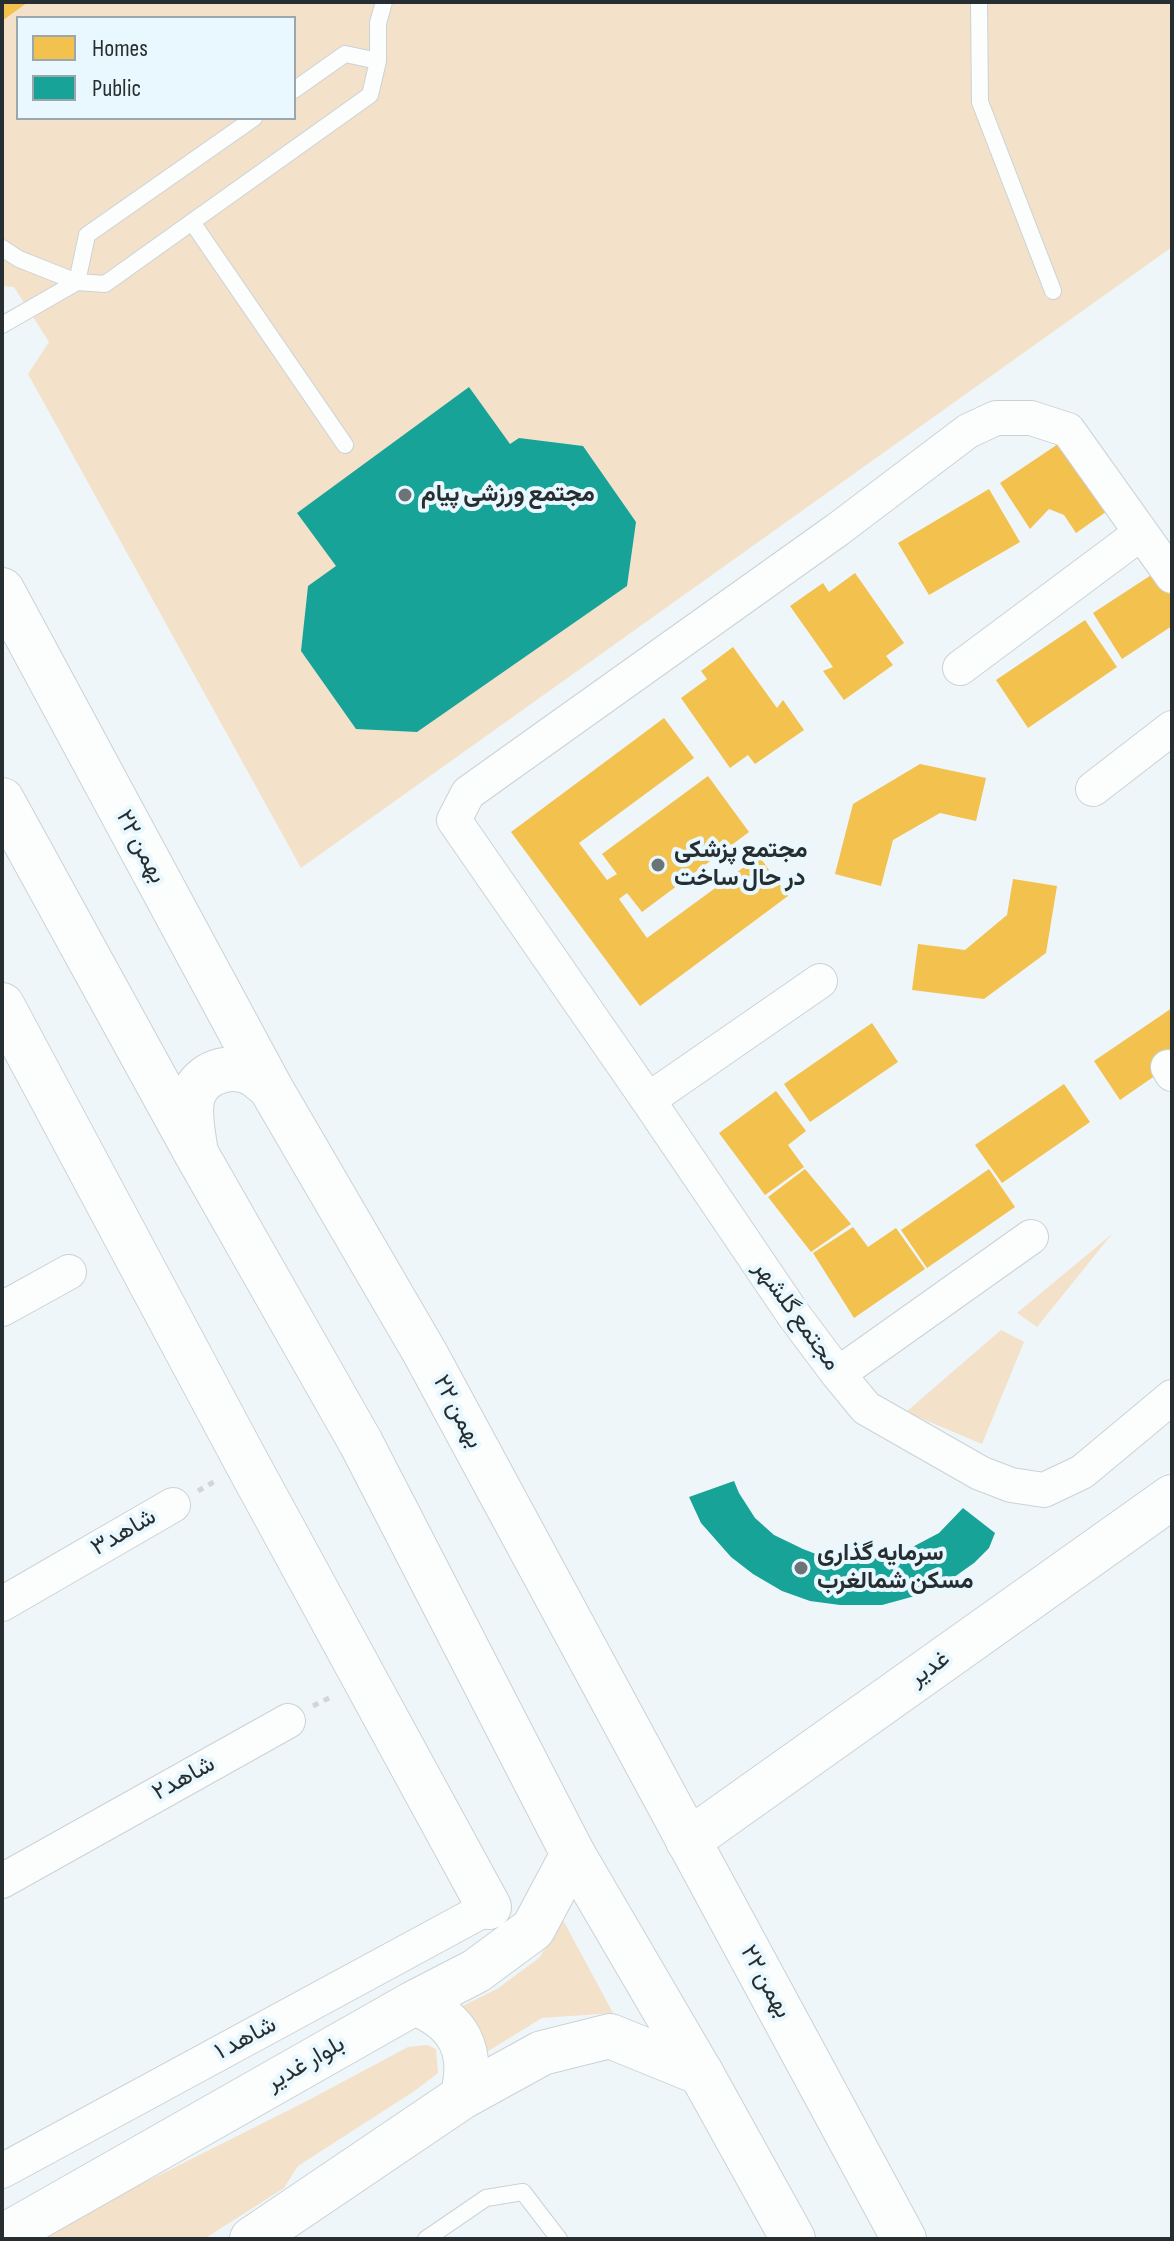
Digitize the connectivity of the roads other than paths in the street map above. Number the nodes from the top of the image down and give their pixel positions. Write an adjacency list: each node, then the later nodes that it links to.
1 (384, 2): 3 (lane)
2 (979, 2): 9 (lane)
3 (378, 61): 4 (lane); 6 (lane)
4 (296, 89)
5 (251, 120): 8 (lane)
6 (192, 222): 8 (lane); 11 (lane)
7 (2, 248): 8 (lane)
8 (77, 282): 10 (lane)
9 (1053, 291)
10 (2, 325)
11 (345, 445)
12 (1159, 530): 13 (street); 15 (street); 22 (street, مجتمع گلشهر)
13 (1172, 576)
14 (2, 590): 21 (main road, ۲۲ بهمن)
15 (960, 668)
16 (1172, 728): 17 (street)
17 (1093, 789)
18 (2, 800): 23 (main road)
19 (820, 981): 22 (street)
20 (2, 1005): 36 (main road)
21 (270, 1087): 23 (main road); 33 (main road, ۲۲ بهمن)
22 (648, 1100): 27 (street, مجتمع گلشهر)
23 (196, 1153): 34 (main road)
24 (1031, 1237): 27 (street)
25 (69, 1272): 26 (street)
26 (2, 1309)
27 (838, 1374): 28 (street, مجتمع گلشهر)
28 (1172, 1397)
29 (1172, 1497): 33 (main road, غدیر)
30 (173, 1505): 31 (street, شاهد۳)
31 (2, 1604)
32 (288, 1721): 35 (street, شاهد۲)
33 (688, 1841): 46 (main road, ۲۲ بهمن)
34 (573, 1854): 37 (main road, بلوار غدیر); 38 (main road)
35 (2, 1881)
36 (489, 1907): 40 (street, شاهد ۱)
37 (414, 2003): 39 (main road); 41 (main road, بلوار غدیر)
38 (701, 2073): 39 (main road); 45 (main road)
39 (462, 2097): 42 (main road)
40 (2, 2171)
41 (2, 2237)
42 (252, 2239)
43 (426, 2239): 44 (lane)
44 (559, 2239)
45 (793, 2239)
46 (904, 2239)

